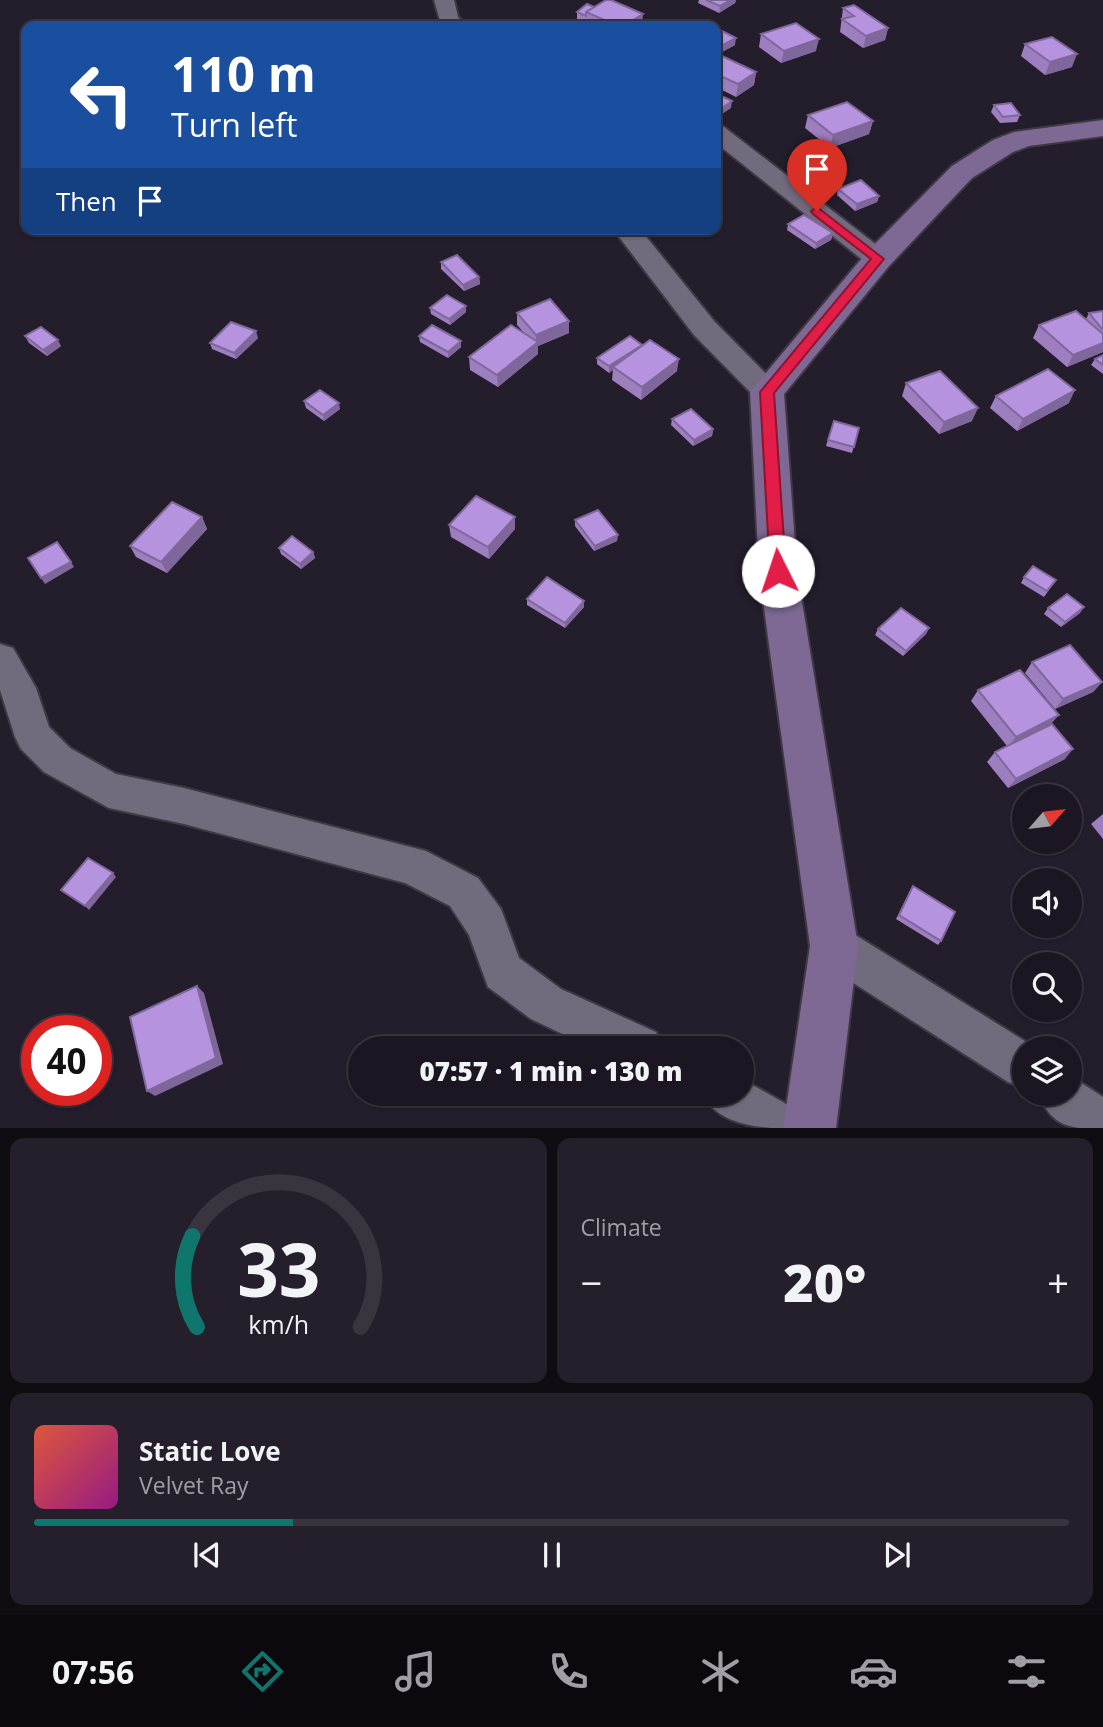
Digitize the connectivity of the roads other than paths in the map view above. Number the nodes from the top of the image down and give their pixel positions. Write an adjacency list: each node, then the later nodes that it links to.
1 (444, 0): 2 (street)
2 (450, 21)
3 (1103, 128): 6 (street)
4 (721, 136): 6 (street)
5 (631, 235): 7 (street)
6 (878, 259): 7 (street)
7 (767, 392): 9 (street)
8 (0, 659): 10 (street)
9 (834, 946): 11 (street); 16 (street)
10 (614, 1036)
11 (1012, 1058)
12 (746, 1106): 15 (street)
13 (1077, 1106): 14 (street)
14 (1103, 1125)
15 (784, 1128)
16 (808, 1128)

